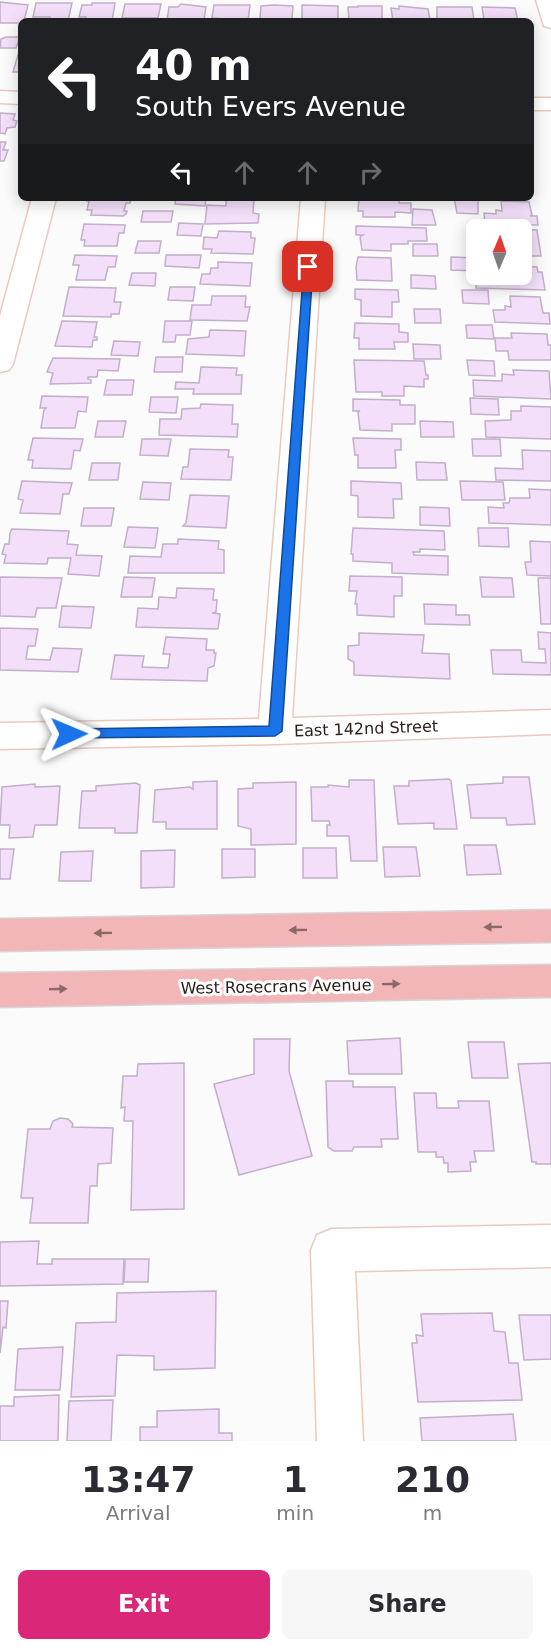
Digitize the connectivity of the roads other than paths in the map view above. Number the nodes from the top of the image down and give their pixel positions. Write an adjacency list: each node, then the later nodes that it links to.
1 (546, 0): 2 (street)
2 (551, 22)
3 (0, 97): 4 (street)
4 (18, 98)
5 (534, 104): 6 (street)
6 (551, 104)
7 (43, 201): 9 (street)
8 (313, 201): 11 (street)
9 (0, 364)
10 (551, 722): 11 (street, East 142nd Street)
11 (275, 731): 12 (street, East 142nd Street)
12 (0, 736)
13 (551, 926): 14 (main road, one-way to 14)
14 (0, 935)
15 (551, 981): 16 (main road, West Rosecrans Avenue, one-way to 15)
16 (0, 990)
17 (551, 1246): 18 (street)
18 (340, 1441)

